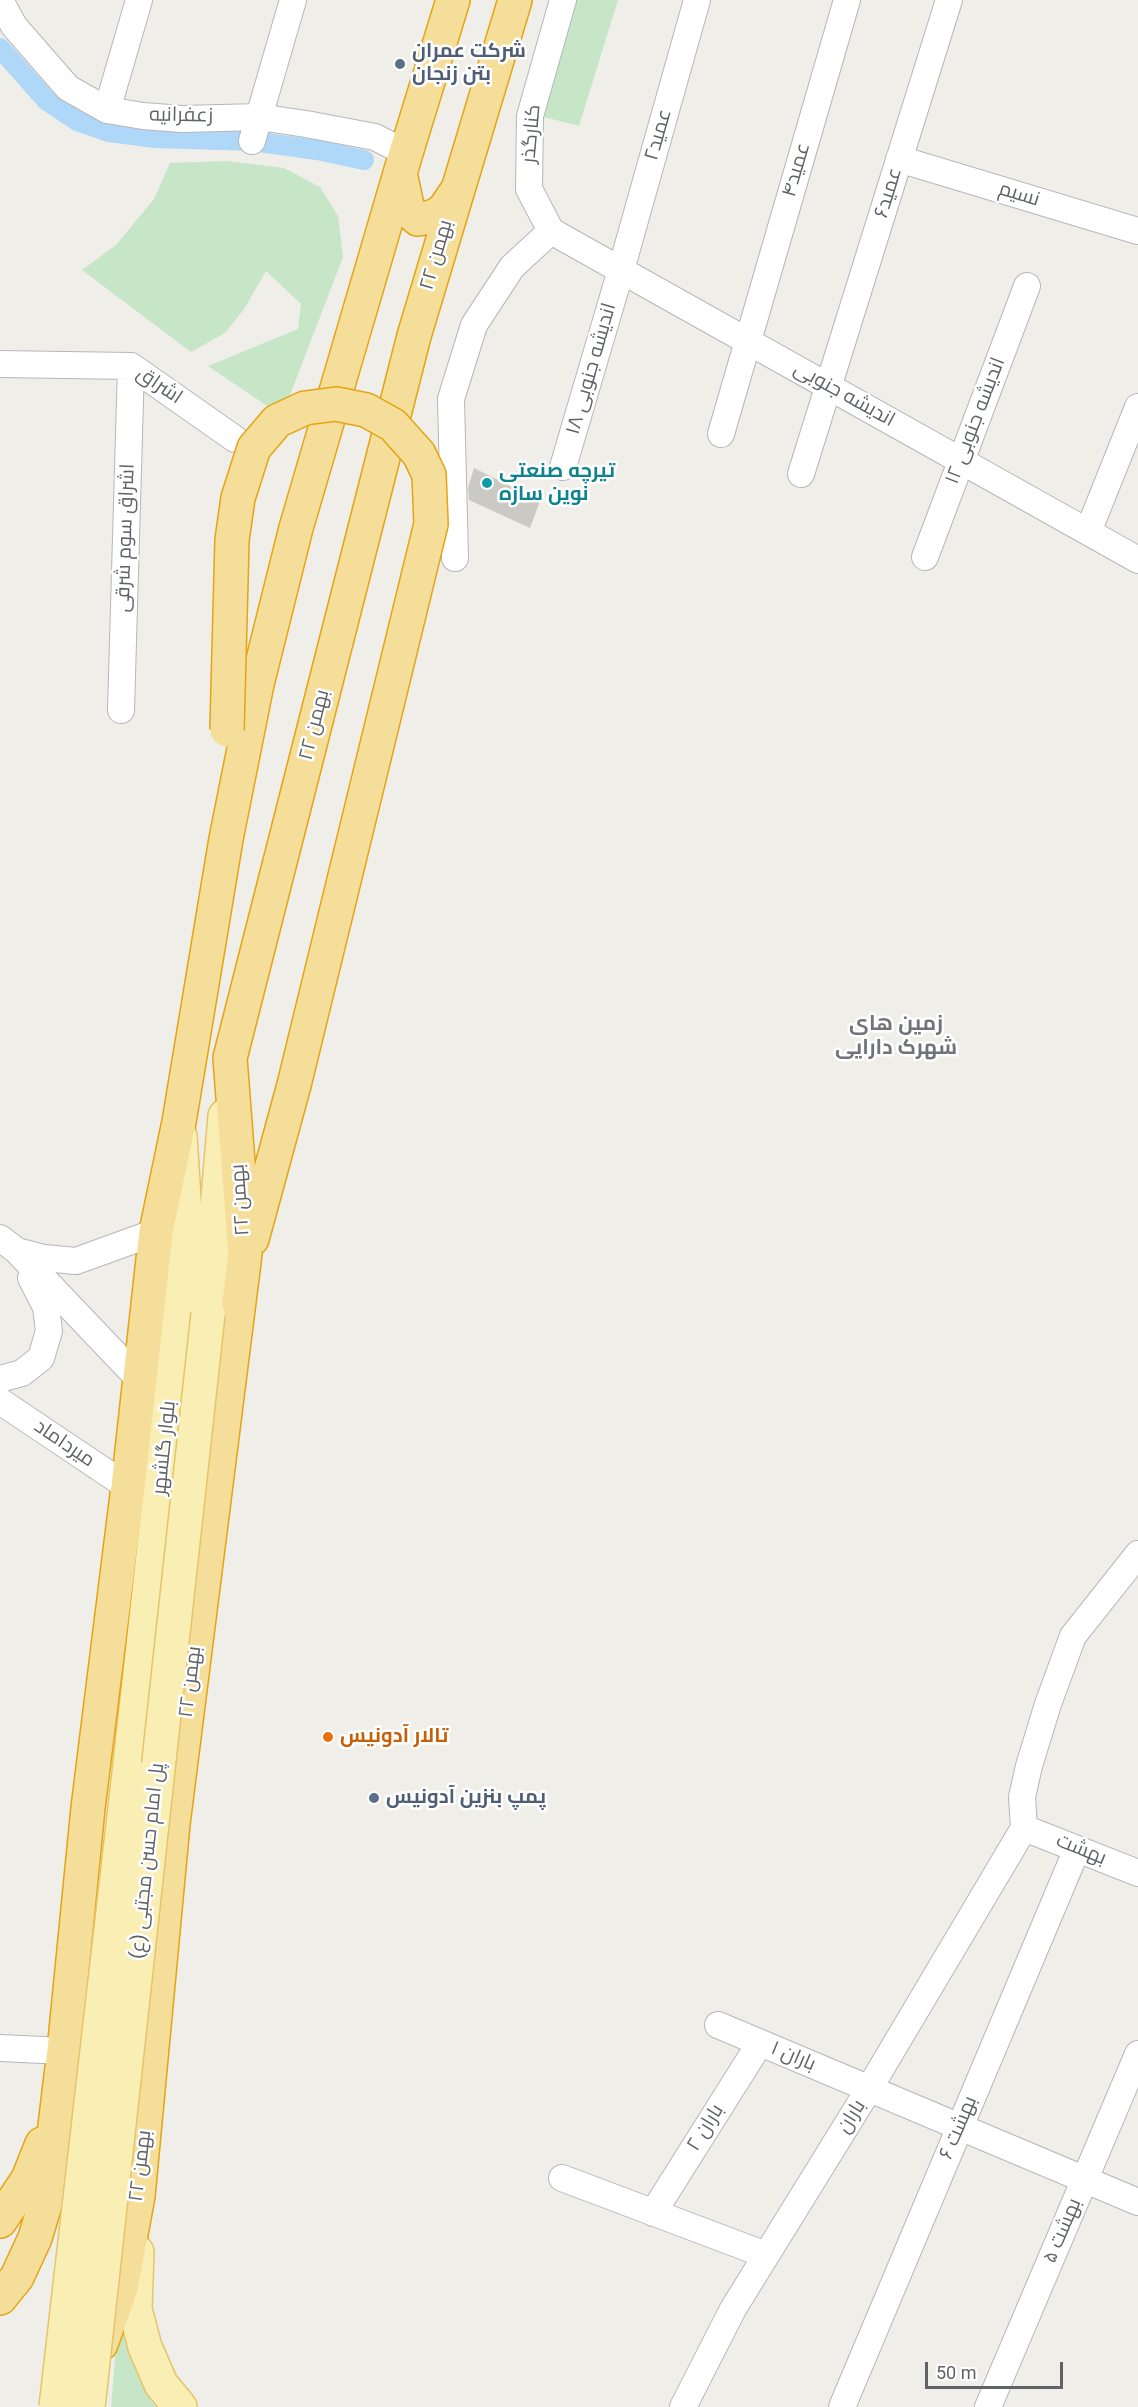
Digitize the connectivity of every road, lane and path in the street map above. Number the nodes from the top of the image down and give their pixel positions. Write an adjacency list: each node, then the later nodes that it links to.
1 (0, 0): 10 (street, زعفرانیه)
2 (139, 0): 10 (street)
3 (293, 0): 11 (street)
4 (453, 0): 13 (highway)
5 (515, 0): 14 (highway, ۲۲ بهمن)
6 (563, 0): 15 (street, کنارگذر)
7 (697, 0): 17 (street, عمید۲)
8 (846, 0): 19 (street, عمید۴)
9 (949, 0): 12 (street, عمید۶)
10 (107, 110): 11 (street, زعفرانیه)
11 (255, 129): 13 (street, زعفرانیه)
12 (899, 159): 16 (street, نسیم); 22 (street, عمید۶)
13 (403, 163): 14 (highway); 34 (highway)
14 (456, 191): 35 (highway, ۲۲ بهمن)
15 (551, 231): 17 (street, اندیشه جنوبی); 31 (street)
16 (1138, 231)
17 (621, 270): 19 (street, اندیشه جنوبی); 27 (street, اندیشه جنوبی ۱۸)
18 (1027, 286): 26 (street, اندیشه جنوبی ۱۲)
19 (748, 341): 22 (street, اندیشه جنوبی); 24 (street, عمید۴)
20 (0, 364): 21 (street, اشراق)
21 (131, 366): 25 (street, اشراق); 33 (street, اشراق سوم شرقی)
22 (828, 387): 26 (street, اندیشه جنوبی); 28 (street, عمید۶)
23 (1138, 407): 29 (street)
24 (721, 434)
25 (235, 439)
26 (961, 461): 29 (street, اندیشه جنوبی); 30 (street, اندیشه جنوبی ۱۲)
27 (563, 467)
28 (801, 474)
29 (1088, 532): 32 (street, اندیشه جنوبی)
30 (925, 556)
31 (455, 558)
32 (1138, 560)
33 (122, 710)
34 (220, 881): 36 (highway); 39 (highway, bridge)
35 (230, 1058): 39 (highway, ۲۲ بهمن); 68 (main road, پل امام حسن مجتبی (ع), bridge)
36 (180, 1122): 37 (highway); 45 (main road, بلوار گلشهر)
37 (156, 1232): 38 (street); 40 (highway)
38 (8, 1244): 40 (street); 41 (street)
39 (243, 1275): 59 (highway, ۲۲ بهمن)
40 (138, 1378): 43 (highway)
41 (0, 1379)
42 (0, 1401): 43 (street, میرداماد)
43 (128, 1487): 52 (highway)
44 (1138, 1554): 46 (street)
45 (129, 1773): 67 (main road, پل امام حسن مجتبی (ع), bridge)
46 (1024, 1827): 47 (street, بهشت); 54 (street, باران)
47 (1077, 1849): 48 (street, بهشت); 56 (street, بهشت ۶)
48 (1138, 1874)
49 (718, 2025): 50 (street, باران ۱)
50 (760, 2043): 54 (street, باران ۱); 62 (street, باران ۲)
51 (0, 2048): 52 (street)
52 (64, 2051): 55 (highway)
53 (1138, 2054): 58 (street, بهشت ۵)
54 (869, 2089): 56 (street, باران ۱); 64 (street, باران)
55 (56, 2109): 60 (highway); 63 (highway)
56 (960, 2127): 58 (street, باران ۱); 71 (street, بهشت ۶)
57 (561, 2178): 62 (street)
58 (1085, 2180): 61 (street, باران ۱); 72 (street, بهشت ۵)
59 (138, 2196): 60 (highway); 66 (highway, ۲۲ بهمن); 69 (main road)
60 (46, 2201): 65 (highway)
61 (1138, 2202)
62 (653, 2213): 64 (street)
63 (0, 2221)
64 (766, 2255): 70 (street, باران)
65 (0, 2298)
66 (50, 2407)
67 (56, 2407)
68 (88, 2407)
69 (180, 2407)
70 (683, 2407)
71 (842, 2407)
72 (988, 2407)

